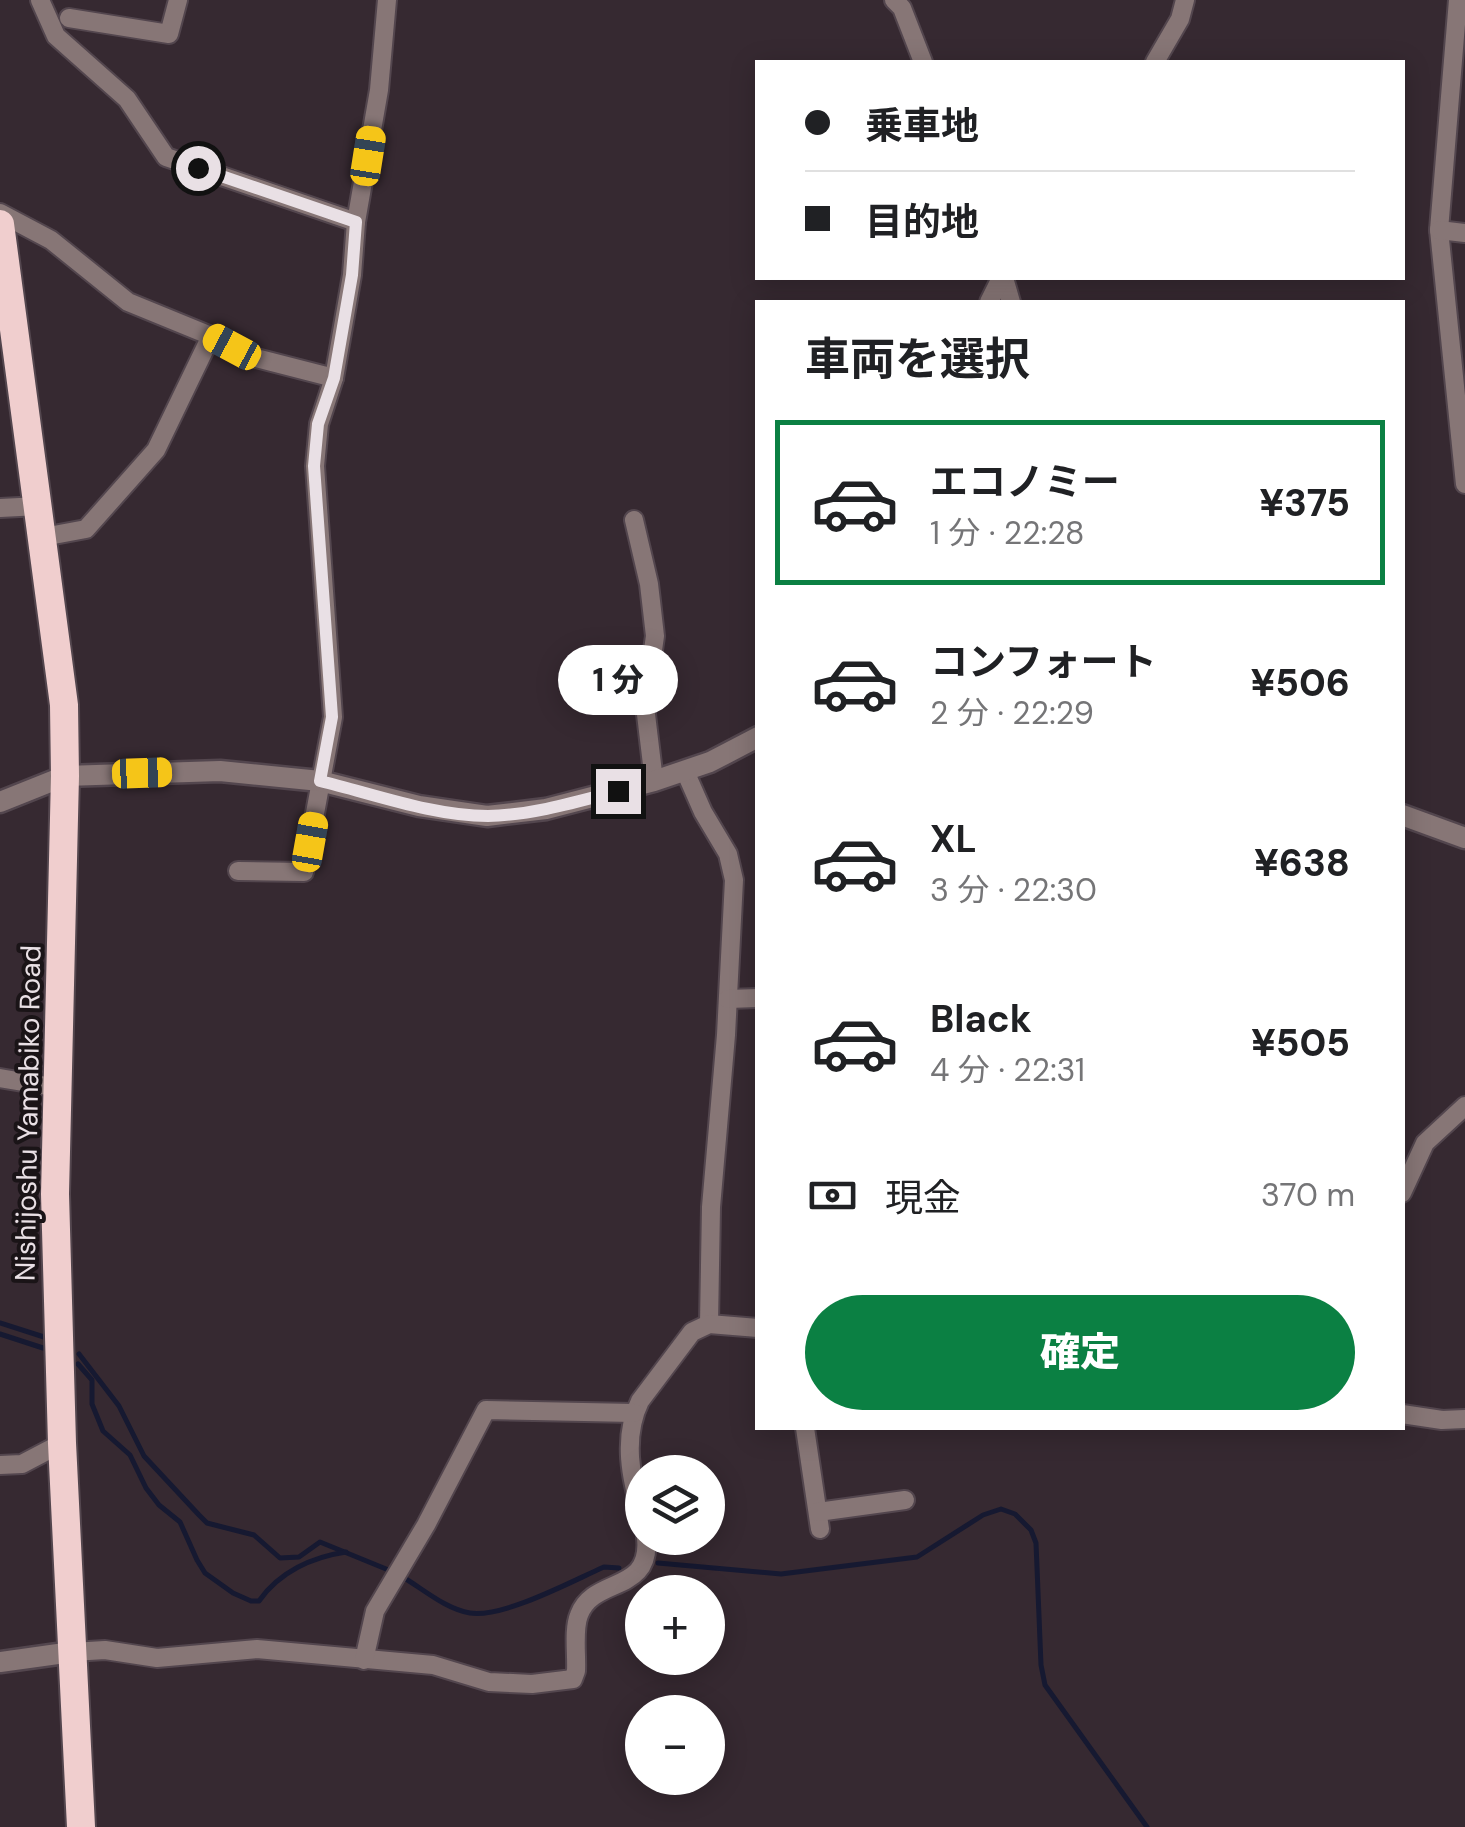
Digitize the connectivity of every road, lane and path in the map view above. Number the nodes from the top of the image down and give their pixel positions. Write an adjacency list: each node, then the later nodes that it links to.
1 (40, 0): 9 (street)
2 (83, 0): 8 (street)
3 (178, 0): 8 (street)
4 (387, 0): 13 (street)
5 (894, 0): 10 (street)
6 (1185, 0): 11 (street)
7 (1458, 0): 15 (street)
8 (69, 18): 9 (street)
9 (56, 36): 13 (street)
10 (922, 60)
11 (1156, 60)
12 (0, 213): 17 (street)
13 (356, 222): 18 (street)
14 (0, 224): 20 (highway, Nishijoshu Yamabiko Road)
15 (1439, 230): 16 (street); 19 (street)
16 (1465, 233)
17 (211, 336): 18 (street); 23 (street)
18 (334, 378): 27 (street)
19 (1465, 484)
20 (39, 506): 21 (street); 23 (highway, Nishijoshu Yamabiko Road)
21 (0, 508)
22 (634, 520): 28 (street)
23 (43, 536): 26 (highway, Nishijoshu Yamabiko Road)
24 (755, 739): 25 (street)
25 (685, 771): 28 (street); 34 (street)
26 (65, 776): 27 (street); 29 (street); 36 (highway, Nishijoshu Yamabiko Road)
27 (320, 781): 28 (street); 32 (street)
28 (654, 782)
29 (0, 802)
30 (1405, 816): 31 (street)
31 (1465, 838)
32 (238, 871)
33 (755, 998): 34 (street)
34 (728, 999): 39 (street)
35 (0, 1078): 36 (street)
36 (59, 1088): 45 (highway, Nishijoshu Yamabiko Road)
37 (1465, 1106): 38 (street)
38 (1405, 1187)
39 (709, 1324): 40 (street); 41 (street)
40 (755, 1328)
41 (634, 1414): 46 (street); 51 (street)
42 (1405, 1414): 43 (street)
43 (1465, 1419)
44 (805, 1430): 48 (street)
45 (62, 1443): 47 (street); 50 (highway, Nishijoshu Yamabiko Road)
46 (631, 1455)
47 (0, 1465)
48 (905, 1500)
49 (645, 1555): 51 (street)
50 (72, 1652): 51 (street); 52 (street); 53 (highway, Nishijoshu Yamabiko Road)
51 (364, 1660)
52 (0, 1662)
53 (81, 1827)

